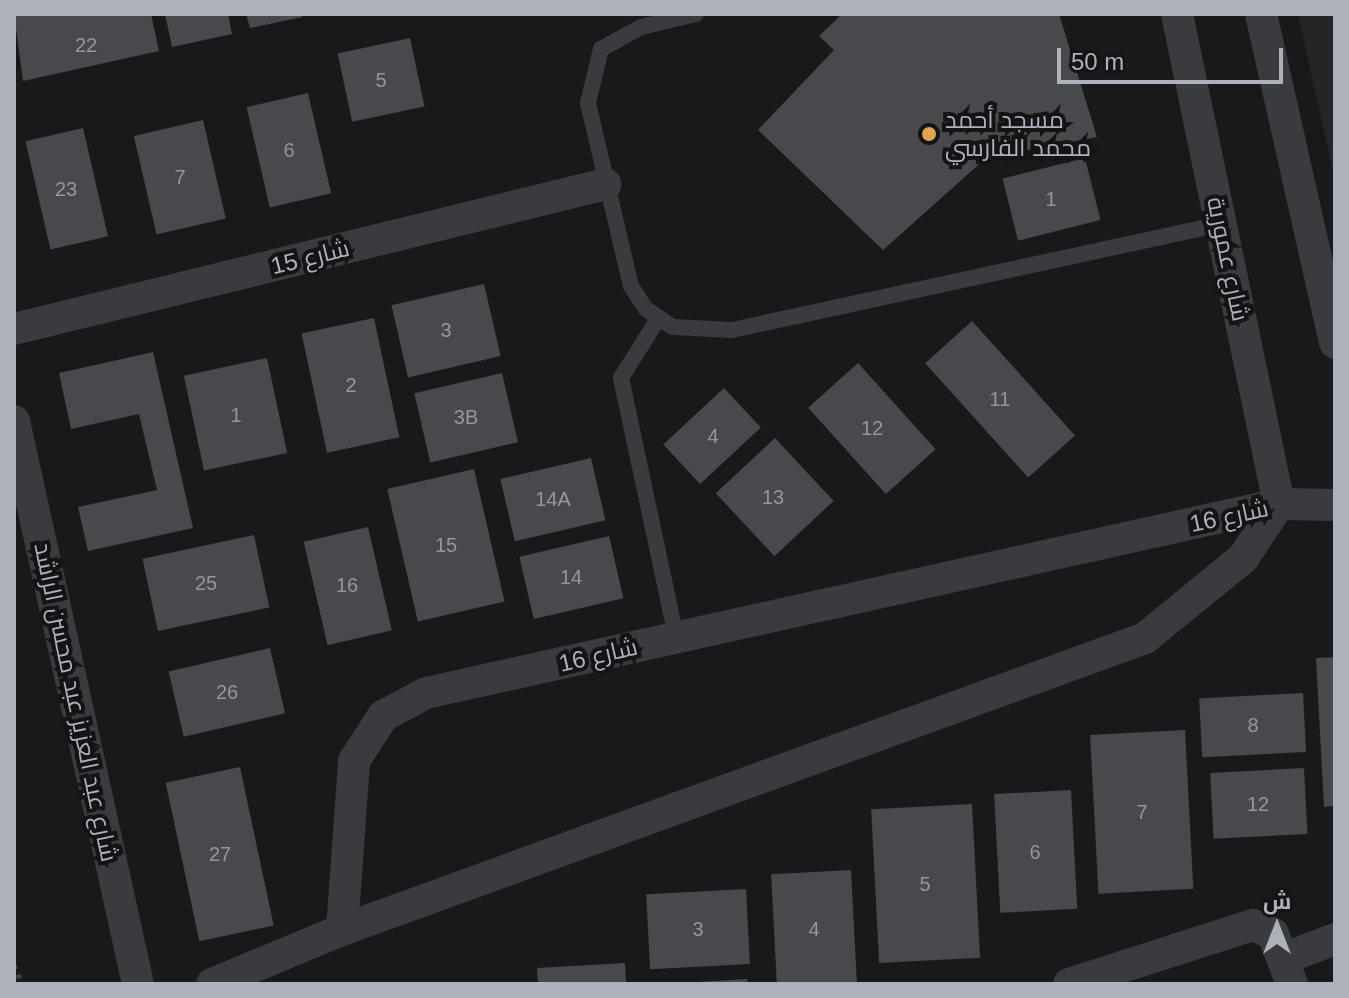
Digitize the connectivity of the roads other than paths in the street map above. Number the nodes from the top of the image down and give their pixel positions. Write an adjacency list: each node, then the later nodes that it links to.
1 (696, 14): 4 (lane)
2 (1177, 14): 5 (street, شارع عمورية)
3 (1261, 14): 8 (street)
4 (606, 184): 6 (lane); 7 (street, شارع 15)
5 (1221, 224): 6 (lane); 10 (street, شارع عمورية)
6 (658, 319): 12 (lane)
7 (14, 329)
8 (1335, 343)
9 (14, 421): 16 (street, شارع عبد العزيز عبد محسن الراشد)
10 (1279, 504): 11 (street); 12 (street, شارع 16); 13 (street, شارع 16)
11 (1335, 505)
12 (676, 637): 13 (street, شارع 16)
13 (342, 930): 17 (street, شارع 16)
14 (1335, 939): 15 (street)
15 (1288, 971): 18 (street)
16 (138, 984)
17 (212, 984)
18 (1069, 984)

